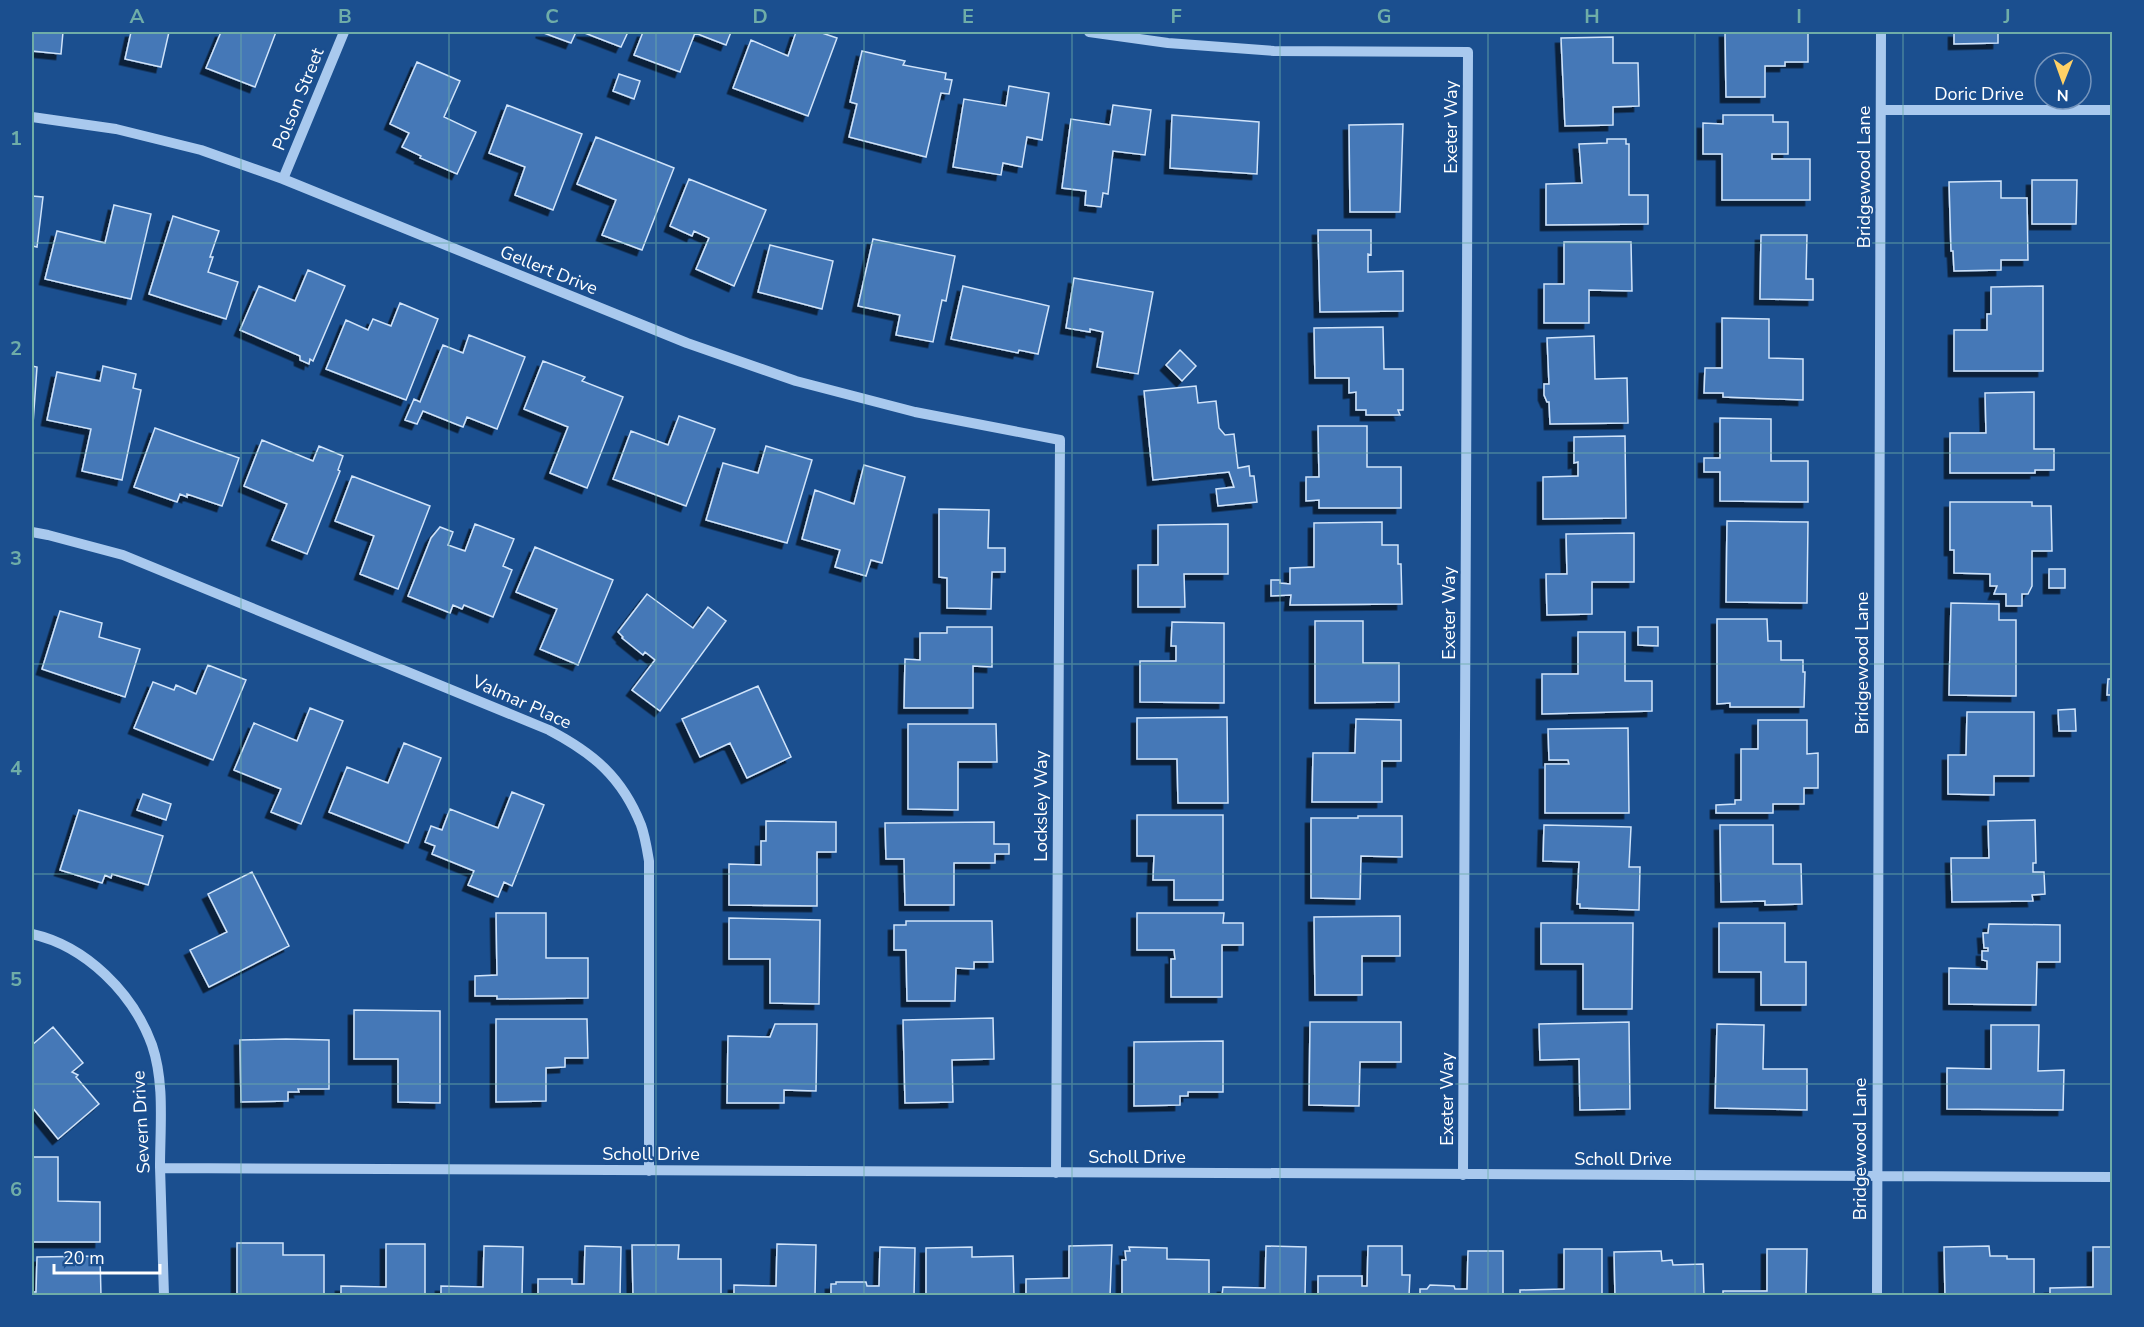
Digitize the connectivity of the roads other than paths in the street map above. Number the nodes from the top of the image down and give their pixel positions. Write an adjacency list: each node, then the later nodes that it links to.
1 (344, 32): 7 (street, Polson Street)
2 (1089, 32): 14 (street, Exeter Way)
3 (1881, 32): 4 (street, Bridgewood Lane)
4 (1881, 110): 5 (street, Doric Drive); 16 (street, Bridgewood Lane)
5 (2112, 110)
6 (32, 117): 7 (street, Gellert Drive)
7 (283, 179): 8 (street, Gellert Drive)
8 (1060, 440): 13 (street, Locksley Way)
9 (32, 532): 12 (street, Valmar Place)
10 (32, 934): 11 (street, Severn Drive)
11 (160, 1168): 12 (street, Scholl Drive); 17 (street, Severn Drive)
12 (649, 1171): 13 (street, Scholl Drive)
13 (1056, 1173): 14 (street, Scholl Drive)
14 (1463, 1175): 16 (street, Scholl Drive)
15 (2112, 1177): 16 (street, Scholl Drive)
16 (1877, 1178): 18 (street, Bridgewood Lane)
17 (164, 1296)
18 (1876, 1296)

